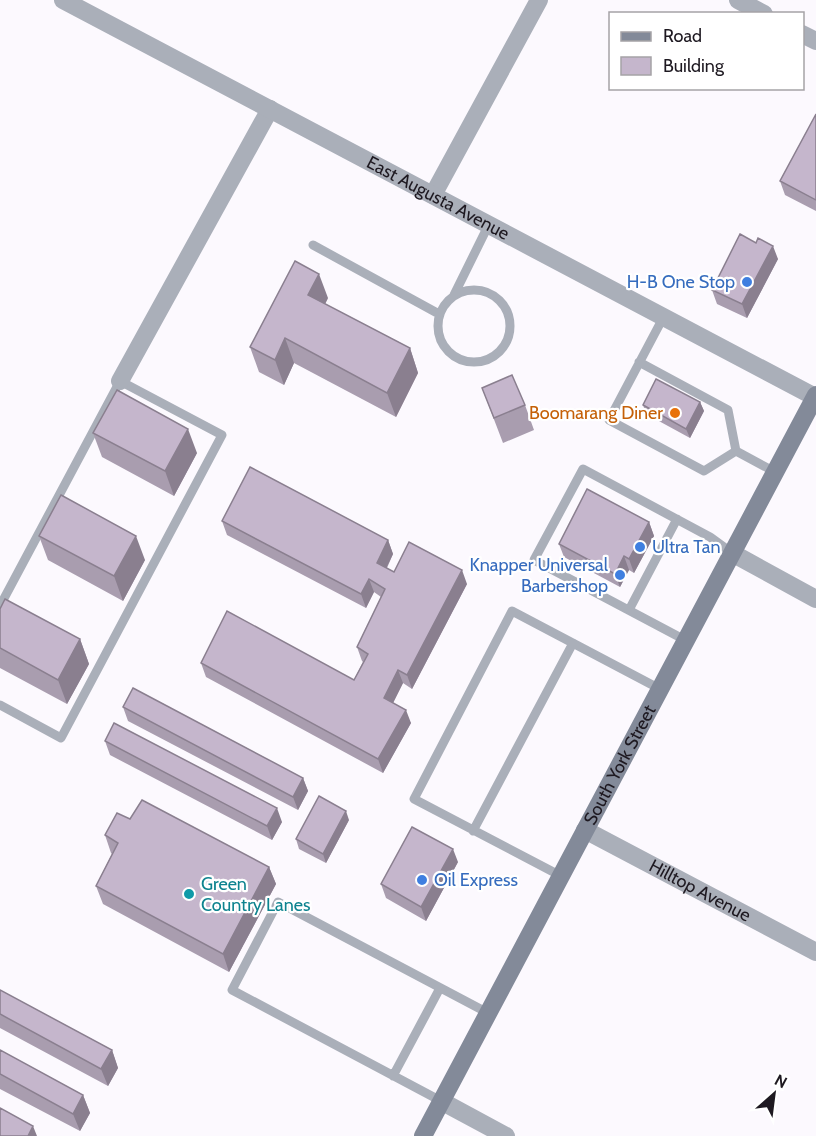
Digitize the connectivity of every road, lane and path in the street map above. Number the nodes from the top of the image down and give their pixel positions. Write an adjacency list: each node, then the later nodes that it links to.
1 (63, 0): 5 (street, East Augusta Avenue)
2 (539, 0): 6 (street)
3 (738, 0): 4 (street)
4 (760, 12)
5 (270, 109): 6 (street, East Augusta Avenue); 13 (street)
6 (433, 195): 7 (street, East Augusta Avenue)
7 (489, 224): 9 (lane); 11 (street, East Augusta Avenue)
8 (313, 245): 10 (lane)
9 (454, 295): 10 (lane); 10 (lane)
10 (439, 314)
11 (664, 316): 12 (lane); 14 (street, East Augusta Avenue)
12 (639, 362): 15 (lane); 15 (lane)
13 (120, 381): 20 (lane); 25 (lane)
14 (815, 396): 16 (main road, South York Street)
15 (736, 451): 16 (lane)
16 (775, 472): 18 (main road, South York Street)
17 (677, 519): 18 (lane); 21 (lane); 21 (lane)
18 (732, 553): 19 (street); 22 (main road, South York Street)
19 (816, 599)
20 (0, 606)
21 (629, 610): 22 (lane)
22 (685, 640): 24 (main road, South York Street)
23 (573, 643): 24 (lane); 27 (lane); 27 (lane)
24 (660, 689): 26 (main road, South York Street)
25 (0, 705)
26 (585, 830): 28 (main road, South York Street); 29 (street, Hilltop Avenue)
27 (473, 831): 28 (lane)
28 (561, 876): 31 (main road, South York Street)
29 (816, 952)
30 (440, 988): 31 (lane); 32 (lane); 32 (lane)
31 (488, 1013): 33 (main road, South York Street)
32 (393, 1076): 33 (lane)
33 (441, 1101): 34 (main road, South York Street); 35 (street)
34 (423, 1136)
35 (506, 1136)

